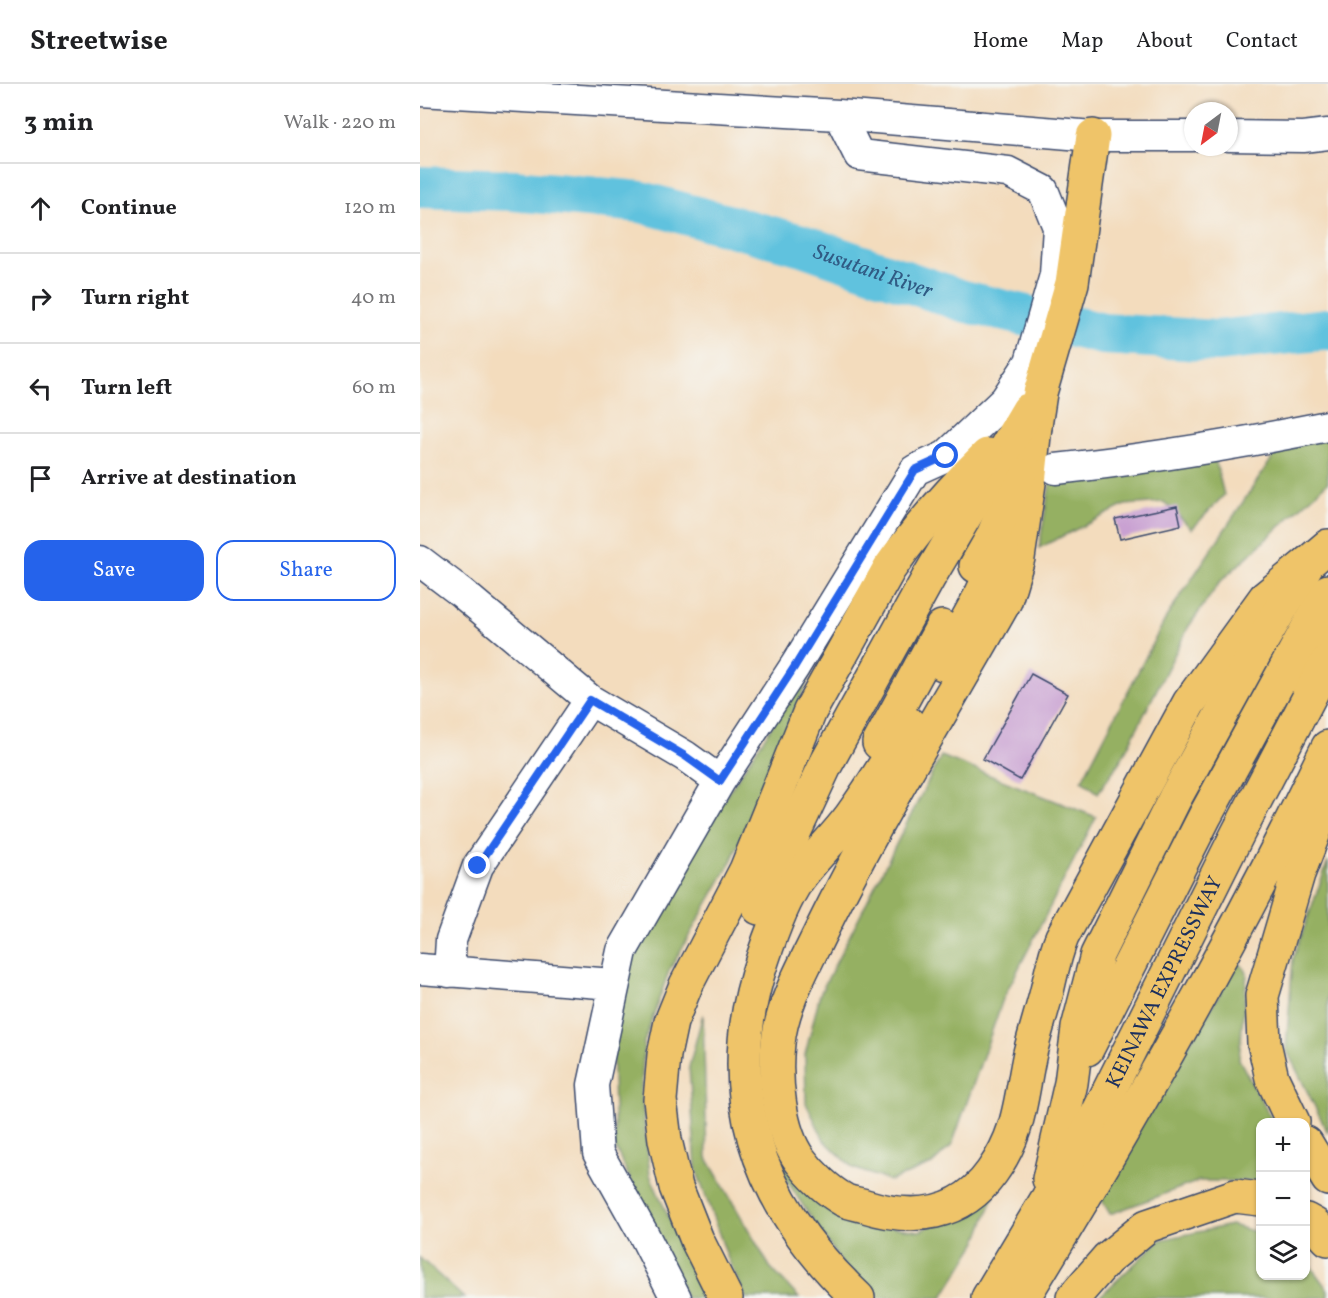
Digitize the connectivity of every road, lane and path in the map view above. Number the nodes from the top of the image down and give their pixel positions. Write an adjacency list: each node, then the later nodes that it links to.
1 (420, 91): 2 (street)
2 (839, 115): 4 (street); 9 (street)
3 (1328, 134): 6 (street)
4 (1093, 136): 5 (street); 7 (highway)
5 (1184, 136)
6 (1238, 136)
7 (1027, 425): 9 (highway); 11 (highway); 20 (highway); 20 (highway)
8 (1328, 426): 10 (street)
9 (962, 463): 18 (street); 33 (highway)
10 (1056, 468)
11 (1321, 556): 23 (highway)
12 (420, 561): 16 (street)
13 (1328, 591): 23 (highway)
14 (1328, 628): 26 (highway)
15 (1328, 661): 31 (highway, KEINAWA EXPRESSWAY)
16 (590, 700): 18 (street); 21 (street)
17 (1328, 747): 37 (highway, KEINAWA EXPRESSWAY)
18 (720, 781): 22 (street)
19 (1328, 796): 24 (highway)
20 (787, 874): 34 (highway); 35 (highway)
21 (434, 971): 22 (street)
22 (613, 984): 32 (street)
23 (1071, 1083): 26 (highway)
24 (1291, 1118)
25 (1310, 1151): 27 (highway)
26 (1049, 1179): 31 (highway)
27 (1328, 1179)
28 (1256, 1199): 38 (highway)
29 (1310, 1223): 30 (highway)
30 (1328, 1239)
31 (1006, 1269): 36 (highway, KEINAWA EXPRESSWAY)
32 (676, 1298)
33 (726, 1298)
34 (827, 1298)
35 (858, 1298)
36 (988, 1298)
37 (1023, 1298)
38 (1073, 1298)

